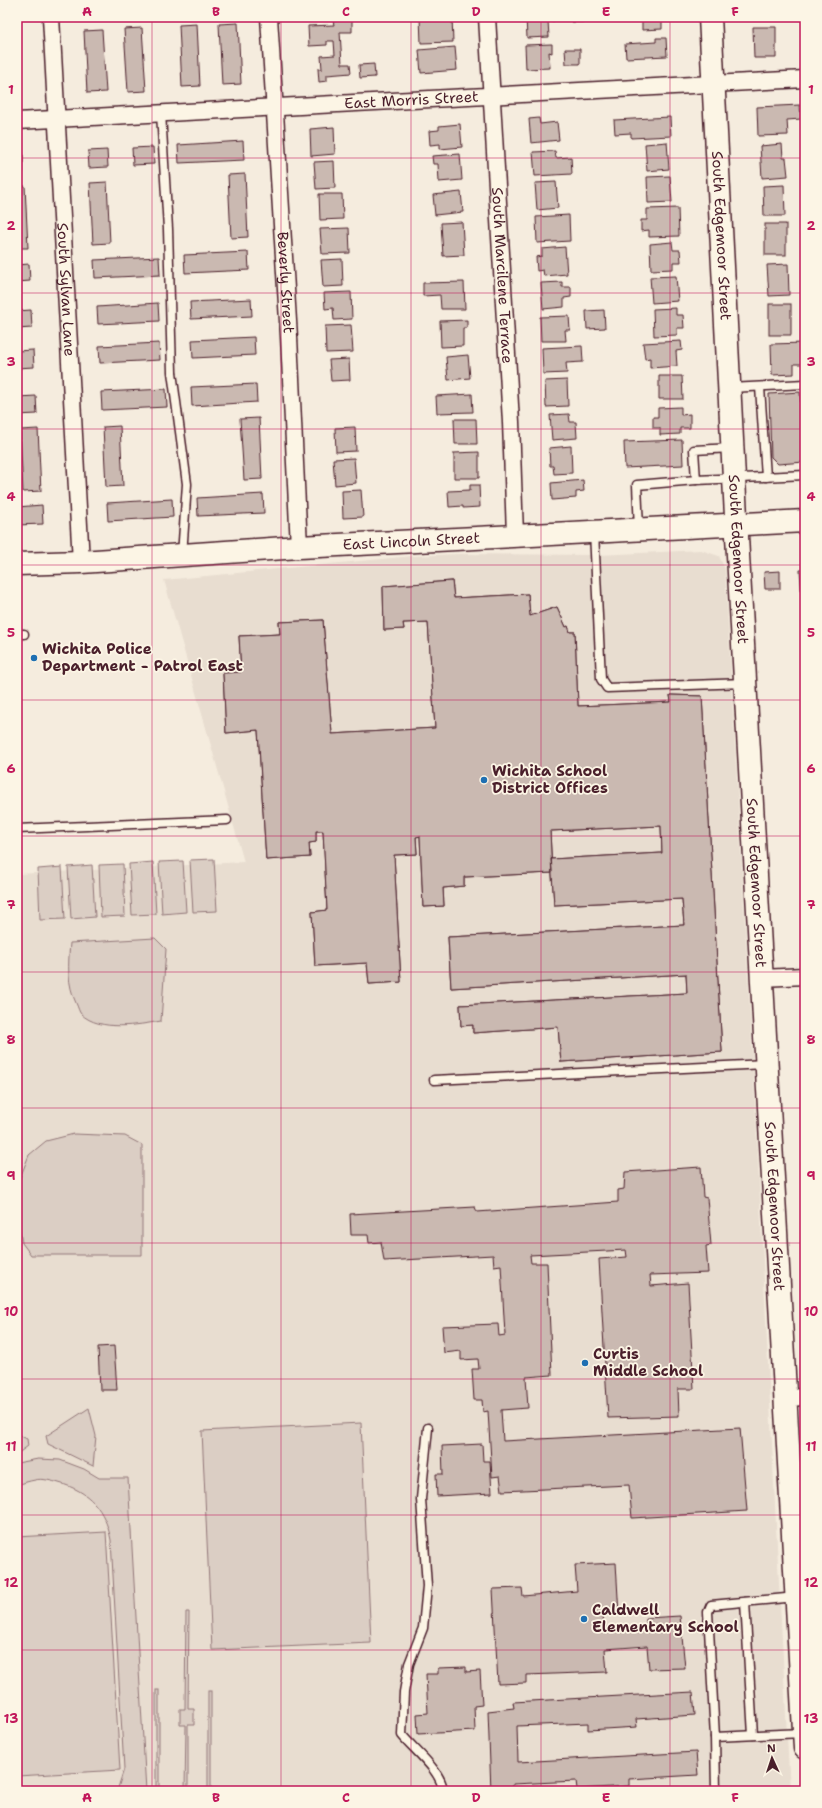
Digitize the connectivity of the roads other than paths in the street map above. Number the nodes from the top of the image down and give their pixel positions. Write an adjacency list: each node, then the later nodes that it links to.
1 (51, 17): 10 (street, South Sylvan Lane)
2 (270, 17): 8 (street, Beverly Street)
3 (487, 17): 7 (street, South Marcilene Terrace)
4 (710, 17): 6 (street, South Edgemoor Street)
5 (805, 79): 6 (street, East Morris Street)
6 (714, 83): 7 (street, East Morris Street); 14 (street, South Edgemoor Street)
7 (491, 95): 8 (street, East Morris Street); 24 (street, South Marcilene Terrace)
8 (275, 106): 9 (street, East Morris Street); 25 (street, Beverly Street)
9 (161, 113): 10 (street, East Morris Street); 26 (lane)
10 (56, 119): 11 (street, East Morris Street); 27 (street, South Sylvan Lane)
11 (17, 121)
12 (805, 384): 13 (lane)
13 (760, 387): 14 (lane); 17 (lane)
14 (730, 388): 15 (street, South Edgemoor Street)
15 (733, 448): 18 (street, South Edgemoor Street); 19 (lane)
16 (805, 475): 17 (lane)
17 (766, 477): 18 (lane)
18 (734, 478): 19 (lane); 21 (street, South Edgemoor Street)
19 (696, 480): 22 (lane)
20 (805, 521): 21 (street, East Lincoln Street)
21 (737, 524): 22 (street, East Lincoln Street); 29 (street, South Edgemoor Street)
22 (639, 529): 23 (street, East Lincoln Street)
23 (594, 531): 24 (street, East Lincoln Street); 29 (lane)
24 (515, 535): 25 (street, East Lincoln Street)
25 (299, 547): 26 (street, East Lincoln Street)
26 (182, 555): 27 (street, East Lincoln Street)
27 (81, 562): 28 (street, East Lincoln Street)
28 (17, 564)
29 (745, 683): 33 (street, South Edgemoor Street)
30 (227, 820): 31 (lane)
31 (17, 829)
32 (805, 976): 33 (street)
33 (762, 978): 34 (street, South Edgemoor Street)
34 (767, 1064): 35 (lane); 36 (street, South Edgemoor Street)
35 (434, 1080)
36 (796, 1398): 38 (street, South Edgemoor Street)
37 (428, 1428): 43 (lane)
38 (797, 1597): 39 (lane); 42 (street, South Edgemoor Street)
39 (745, 1602): 40 (lane); 41 (lane)
40 (753, 1735): 41 (lane); 42 (lane)
41 (715, 1737): 44 (lane)
42 (805, 1741)
43 (443, 1791)
44 (716, 1791)

